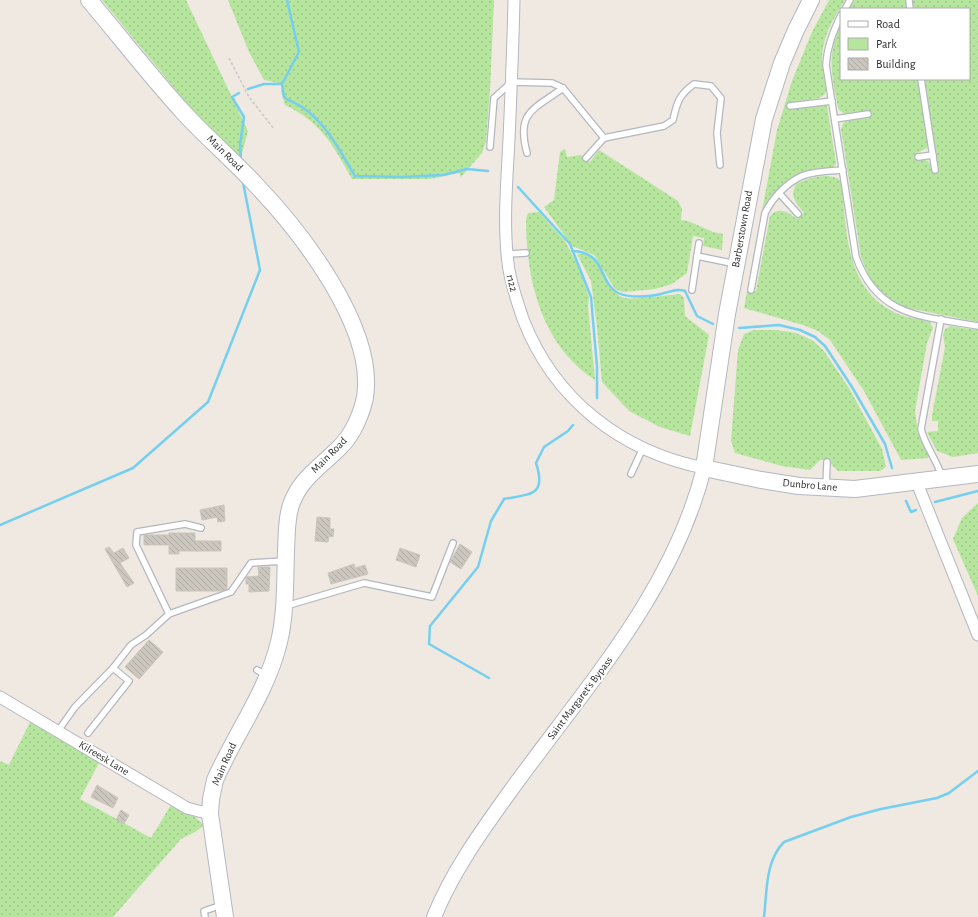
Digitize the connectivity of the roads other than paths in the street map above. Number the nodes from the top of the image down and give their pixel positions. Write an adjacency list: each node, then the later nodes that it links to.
1 (89, 0): 42 (main road, Main Road)
2 (514, 0): 6 (street, r122)
3 (811, 0): 27 (main road, Barberstown Road)
4 (840, 17): 8 (lane)
5 (921, 80): 15 (lane)
6 (512, 82): 7 (lane); 13 (lane); 25 (street, r122)
7 (563, 88): 12 (lane); 14 (lane)
8 (832, 101): 9 (lane); 11 (lane)
9 (790, 106)
10 (868, 114): 11 (lane)
11 (835, 119): 19 (lane)
12 (604, 138): 17 (lane); 18 (lane)
13 (490, 147)
14 (527, 153)
15 (933, 155): 16 (lane); 20 (lane)
16 (918, 157)
17 (586, 158)
18 (720, 165)
19 (842, 170): 21 (lane); 30 (lane)
20 (935, 170)
21 (779, 193): 22 (lane); 29 (lane)
22 (798, 214)
23 (699, 243): 26 (lane)
24 (526, 253): 25 (lane)
25 (507, 254): 32 (street, r122)
26 (697, 256): 27 (lane); 28 (lane)
27 (736, 264): 34 (main road, Barberstown Road)
28 (692, 290)
29 (751, 290)
30 (941, 319): 31 (lane); 37 (lane)
31 (978, 326)
32 (643, 448): 34 (street, r122); 35 (lane)
33 (827, 462): 39 (lane)
34 (704, 468): 39 (main road, Dunbro Lane); 53 (street, Saint Margaret's Bypass)
35 (631, 474)
36 (978, 474): 37 (main road, Dunbro Lane)
37 (942, 479): 38 (main road, Dunbro Lane)
38 (917, 483): 39 (main road, Dunbro Lane); 45 (street)
39 (826, 487)
40 (202, 528): 44 (lane)
41 (453, 543): 43 (lane)
42 (286, 561): 43 (main road, Main Road); 44 (lane)
43 (284, 607): 50 (main road, Main Road)
44 (169, 614): 46 (lane)
45 (978, 636)
46 (113, 668): 48 (lane); 49 (lane)
47 (0, 697): 48 (street, Kilreesk Lane)
48 (58, 731): 50 (street, Kilreesk Lane)
49 (88, 733)
50 (210, 814): 51 (main road, Main Road)
51 (224, 911): 52 (lane)
52 (205, 917)
53 (434, 917)

